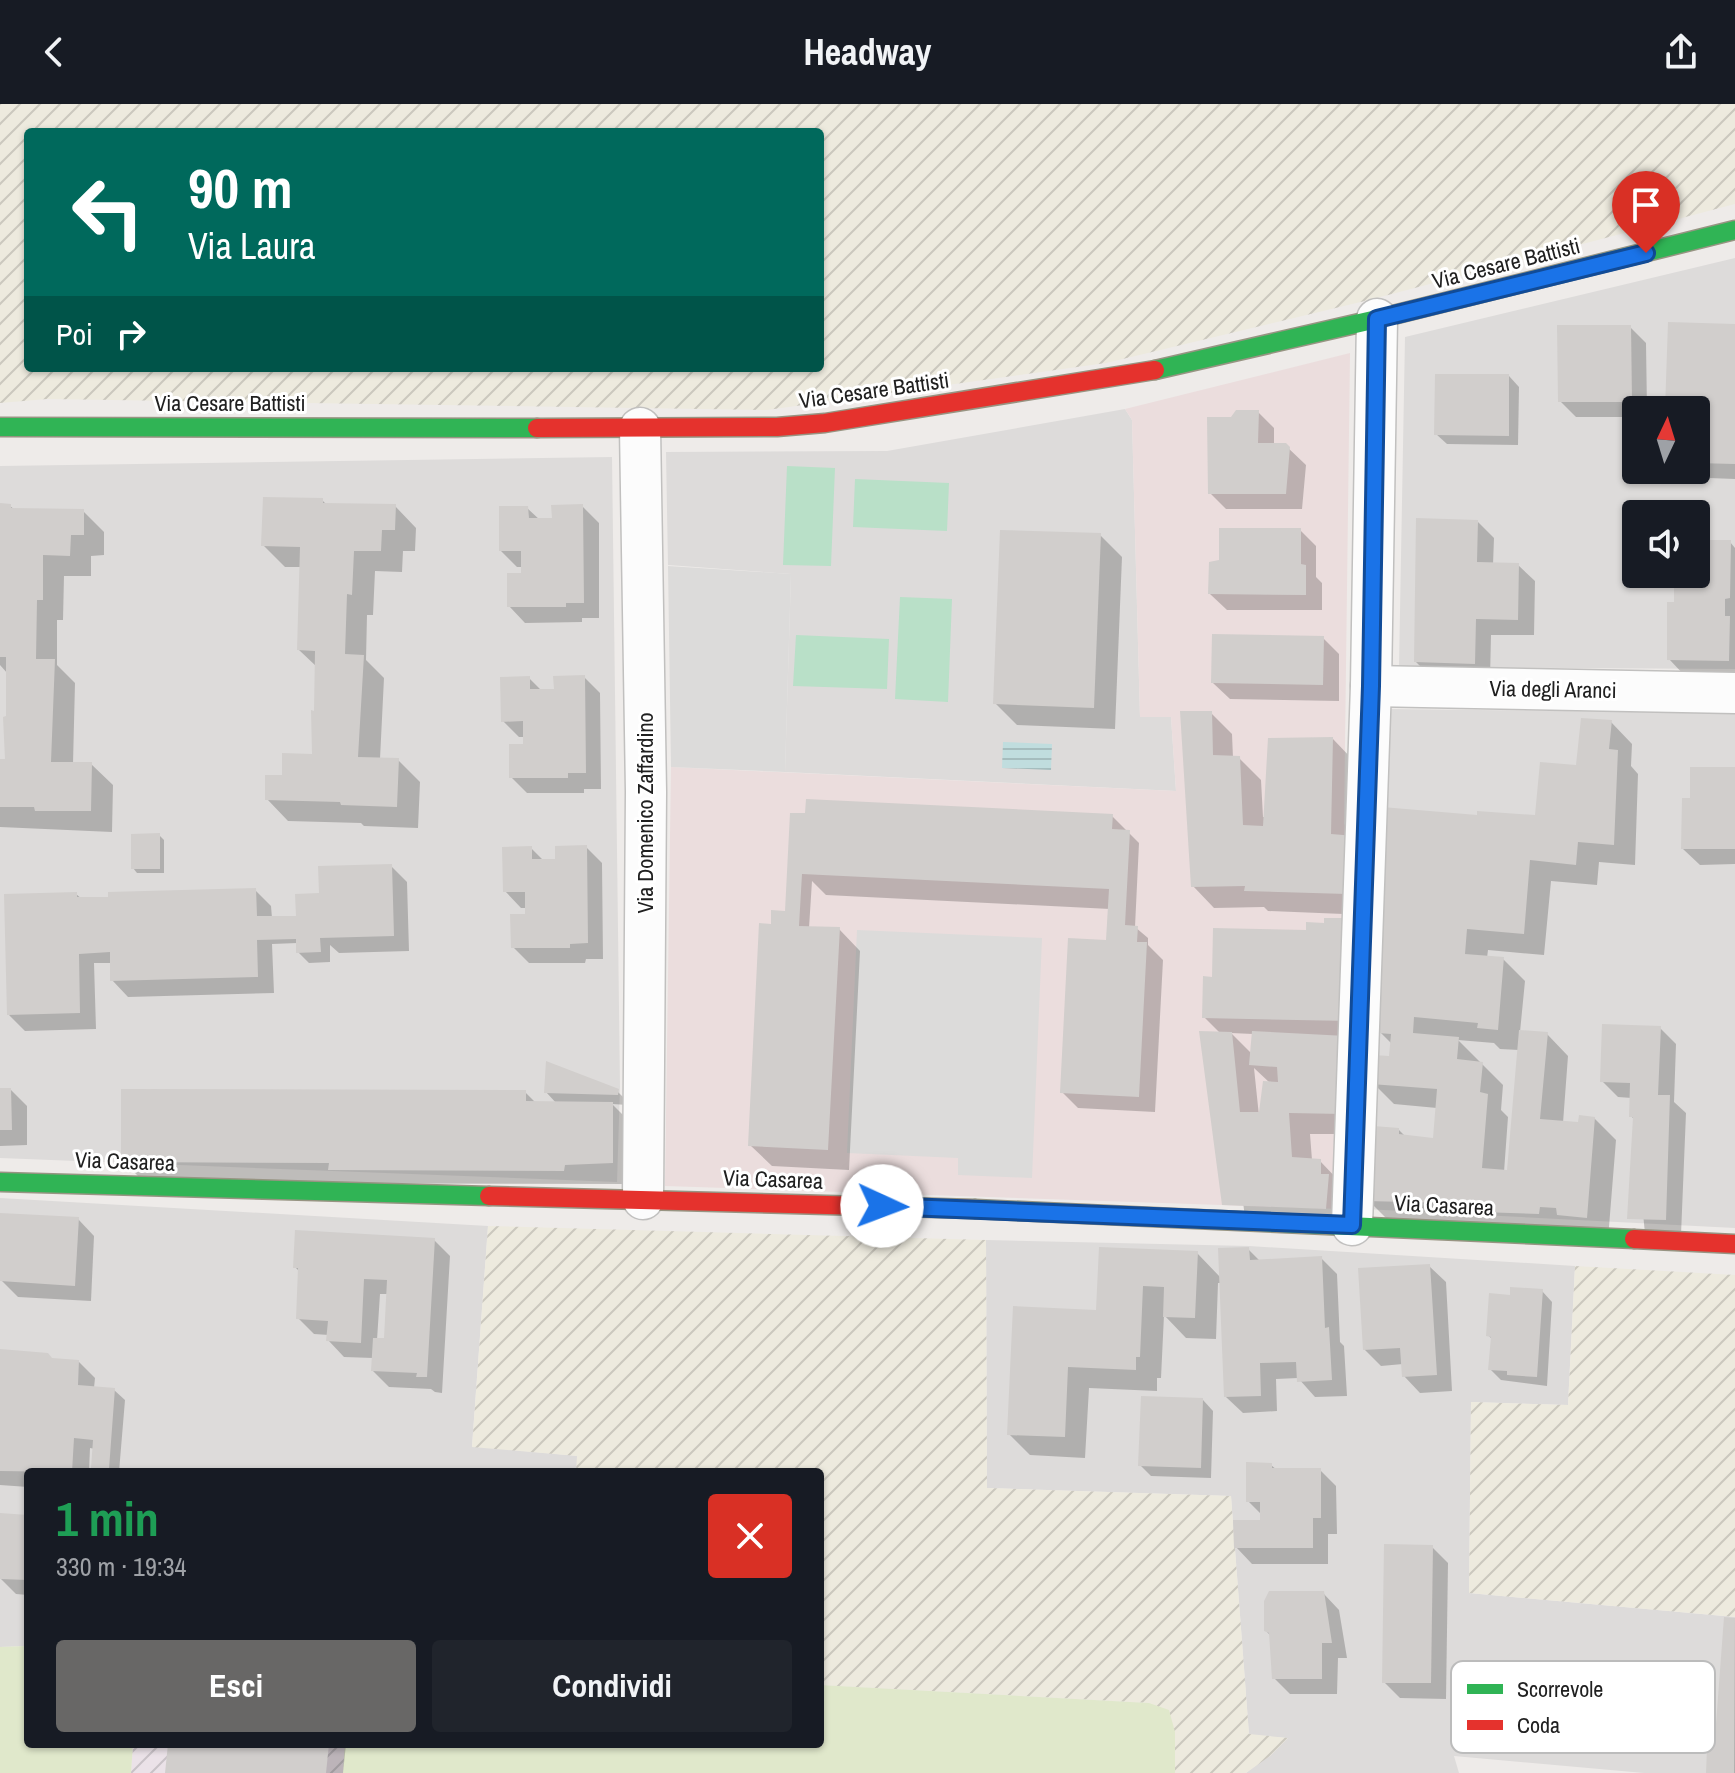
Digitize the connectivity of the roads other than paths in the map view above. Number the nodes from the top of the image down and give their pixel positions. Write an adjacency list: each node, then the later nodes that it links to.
1 (1735, 230): 2 (street, Via Cesare Battisti)
2 (1377, 319): 4 (street, Via Cesare Battisti); 5 (street)
3 (0, 427): 4 (street, Via Cesare Battisti)
4 (640, 428): 8 (street, Via Domenico Zaffardino)
5 (1371, 686): 6 (street, Via degli Aranci); 9 (street)
6 (1735, 693)
7 (0, 1182): 8 (street, Via Casarea)
8 (643, 1199): 9 (street, Via Casarea)
9 (1352, 1225): 10 (street, Via Casarea)
10 (1735, 1244)

